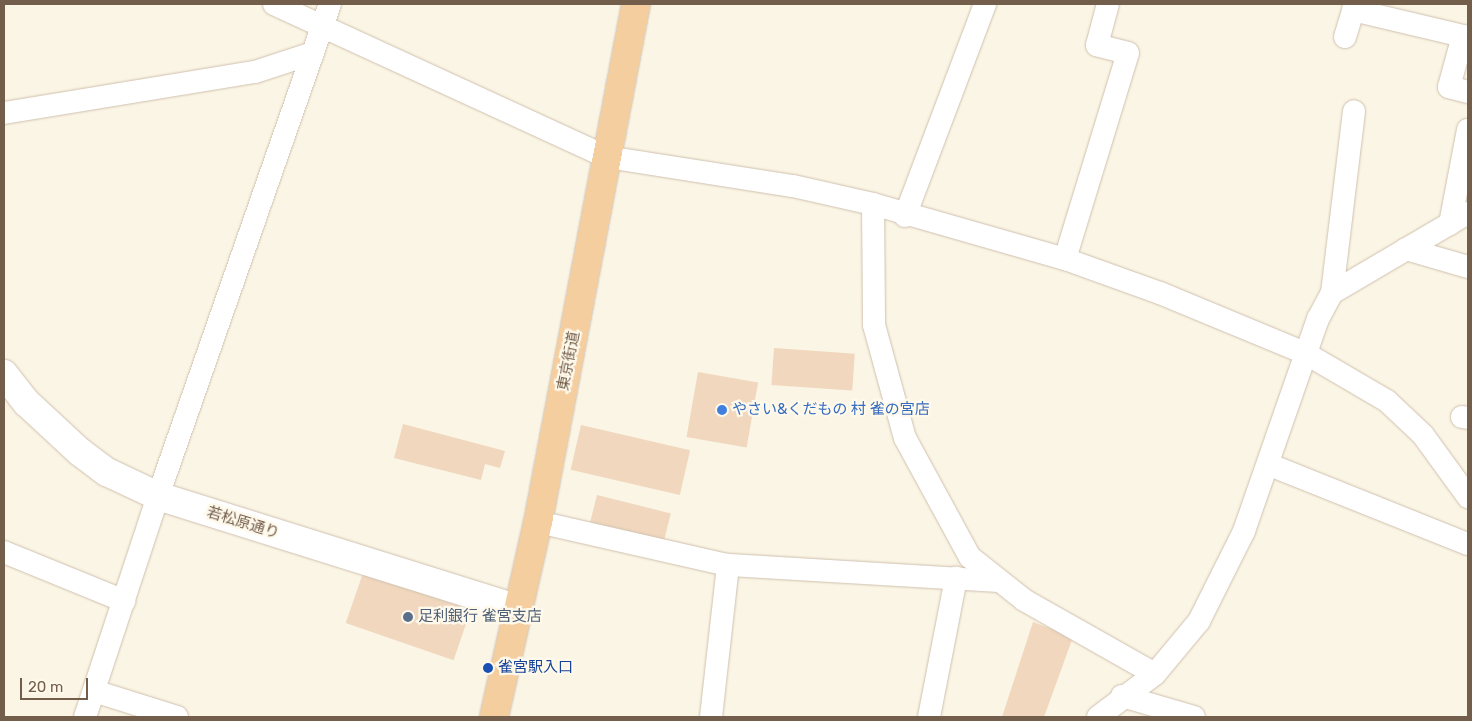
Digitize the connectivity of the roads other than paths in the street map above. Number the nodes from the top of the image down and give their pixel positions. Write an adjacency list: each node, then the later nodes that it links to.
1 (274, 4): 7 (street)
2 (330, 4): 7 (street)
3 (636, 4): 14 (highway, 東京街道)
4 (985, 4): 16 (street)
5 (1108, 4): 19 (street)
6 (1354, 7): 8 (street); 10 (street)
7 (322, 25): 9 (street); 14 (street)
8 (1345, 36)
9 (313, 53): 12 (street); 25 (street)
10 (1468, 92)
11 (1354, 110): 21 (street)
12 (4, 113)
13 (1468, 130): 17 (street)
14 (607, 157): 15 (street); 27 (highway, 東京街道)
15 (873, 204): 16 (street); 32 (street)
16 (905, 216): 19 (street)
17 (1459, 218): 18 (street)
18 (1406, 249): 20 (street); 21 (street)
19 (1066, 259): 22 (street)
20 (1468, 267)
21 (1332, 293): 22 (street)
22 (1305, 353): 24 (street); 26 (street)
23 (4, 374): 25 (street, 若松原通り)
24 (1270, 465): 28 (street); 35 (street)
25 (158, 496): 33 (street); 34 (street, 若松原通り)
26 (1468, 497)
27 (538, 522): 30 (street); 34 (highway, 東京街道)
28 (1468, 544)
29 (4, 552): 33 (street)
30 (728, 565): 31 (street); 41 (street)
31 (956, 578): 32 (street); 42 (street)
32 (997, 581): 35 (street)
33 (124, 601): 36 (street)
34 (519, 609): 40 (highway, 東京街道)
35 (1155, 674): 37 (street)
36 (94, 691): 38 (street); 39 (street)
37 (1122, 696): 43 (street); 44 (street)
38 (86, 717)
39 (177, 717)
40 (494, 717)
41 (711, 717)
42 (929, 717)
43 (1098, 717)
44 (1194, 717)

